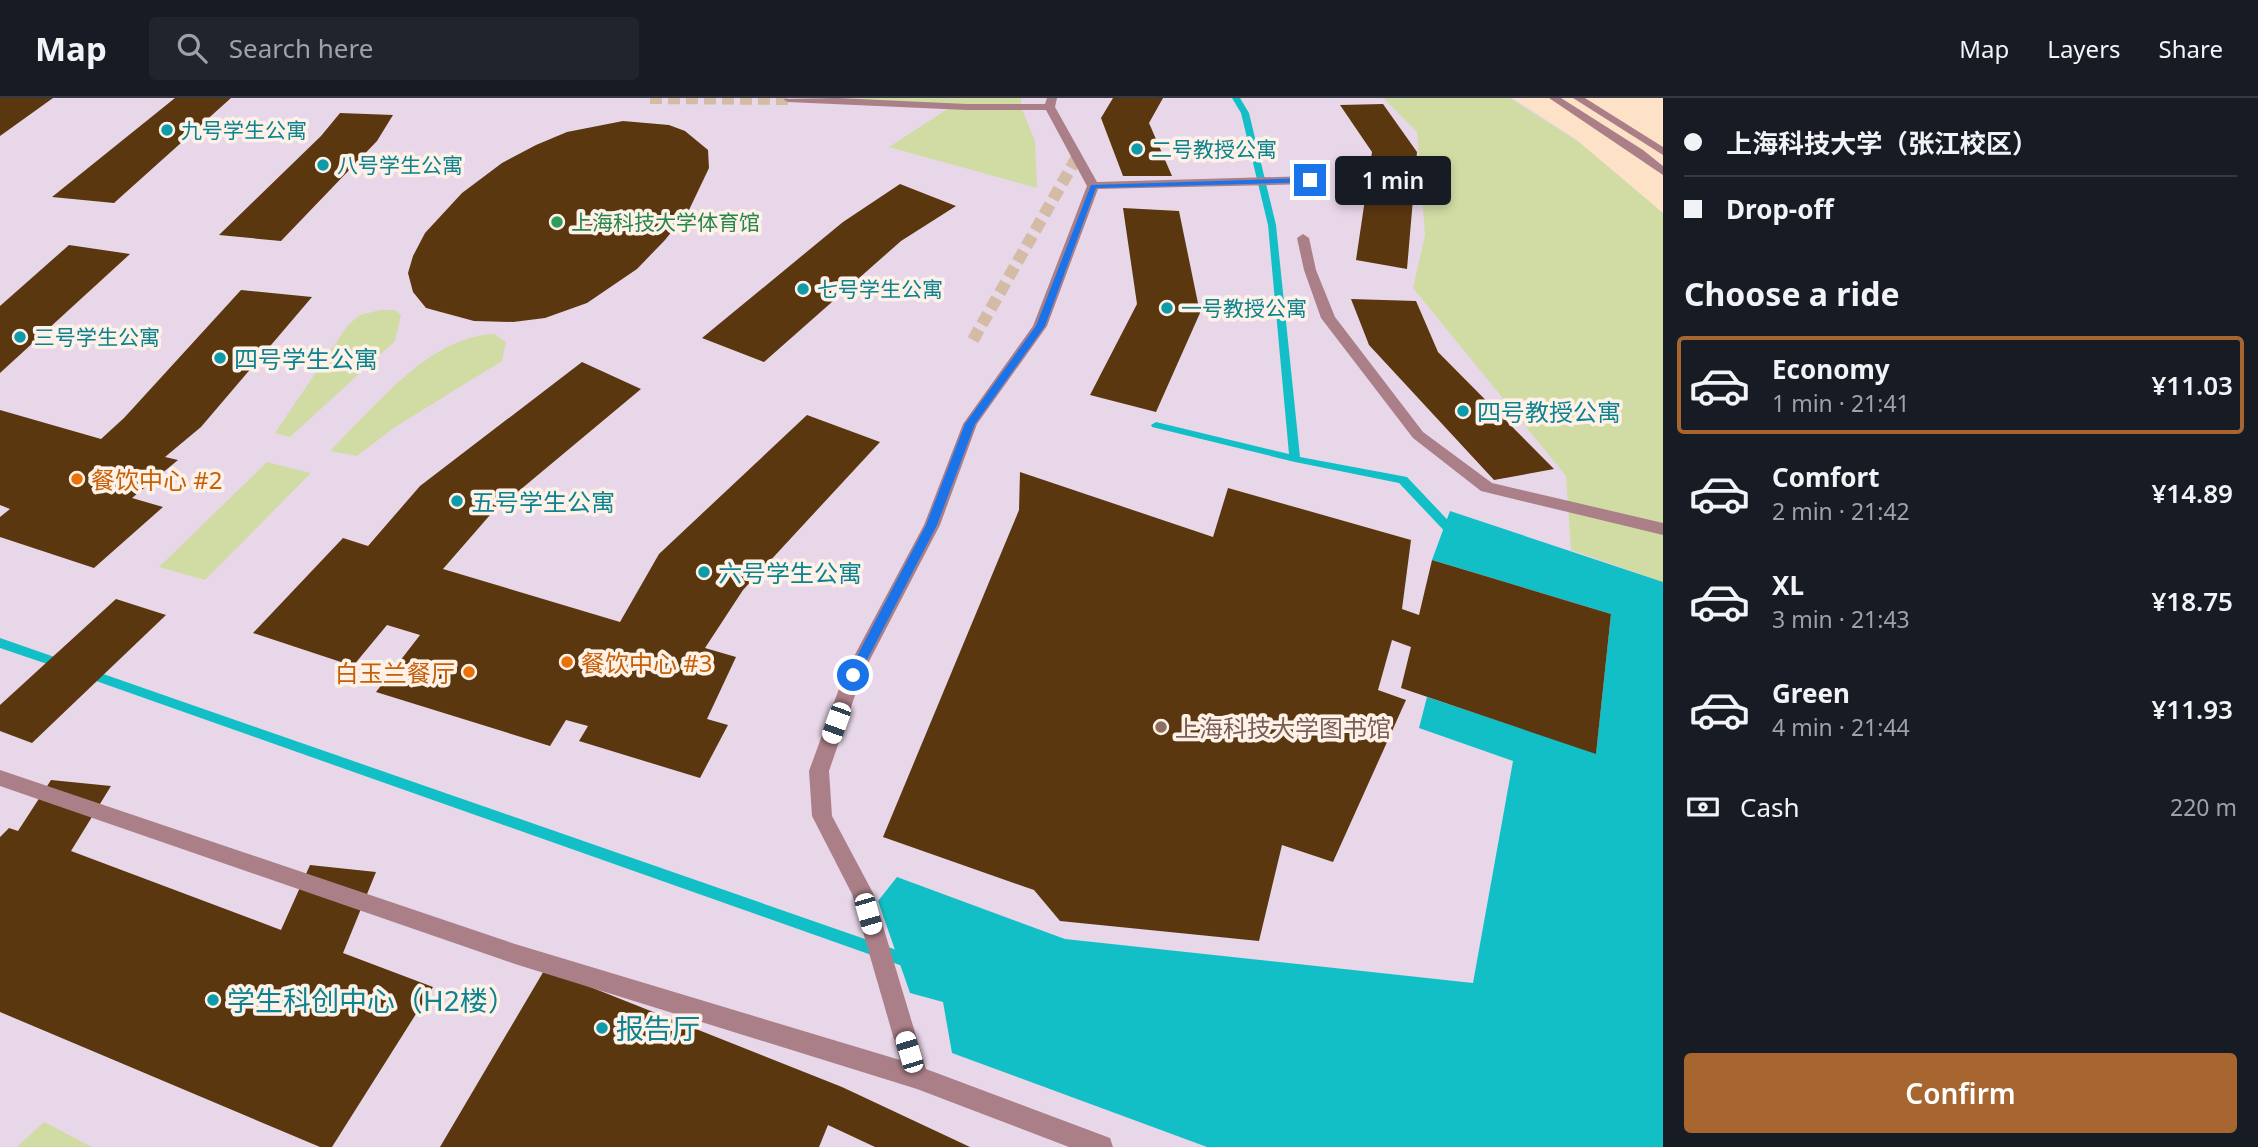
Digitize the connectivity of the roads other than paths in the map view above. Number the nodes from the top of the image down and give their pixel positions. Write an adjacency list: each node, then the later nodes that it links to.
1 (1554, 98): 6 (street)
2 (1578, 98): 5 (street)
3 (788, 100): 4 (street)
4 (1051, 102): 8 (street)
5 (1663, 152)
6 (1663, 172)
7 (1310, 180): 8 (street)
8 (1093, 186): 12 (street)
9 (1303, 238): 10 (street)
10 (1663, 529)
11 (0, 778): 12 (street)
12 (917, 1077): 13 (street)
13 (1101, 1147)

